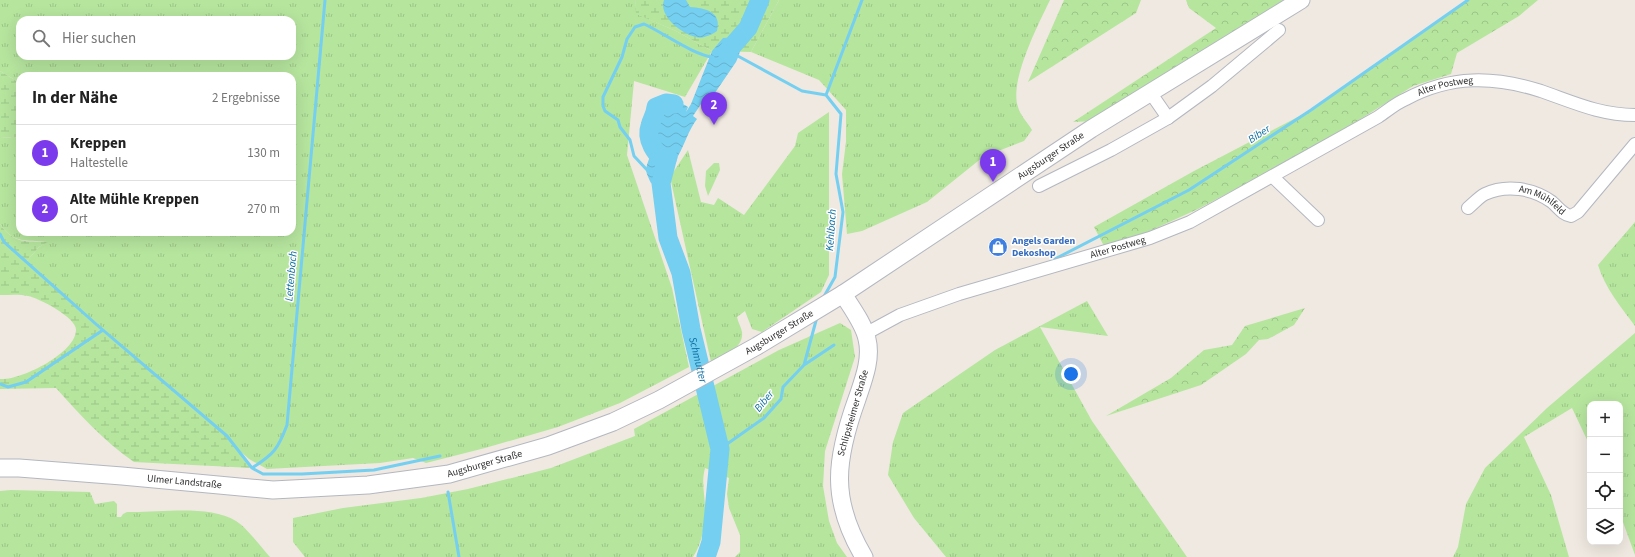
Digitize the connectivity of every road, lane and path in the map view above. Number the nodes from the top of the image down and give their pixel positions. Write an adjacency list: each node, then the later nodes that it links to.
1 (1301, 0): 3 (main road, Augsburger Straße)
2 (1279, 30): 5 (street, Augsburger Straße)
3 (1150, 92): 5 (street); 11 (main road, Augsburger Straße)
4 (1635, 115): 7 (street, Alter Postweg)
5 (1168, 118): 8 (street, Augsburger Straße)
6 (1635, 144): 9 (street, Am Mühlfeld)
7 (1273, 176): 10 (street); 12 (street, Alter Postweg)
8 (1039, 186)
9 (1468, 208)
10 (1318, 220)
11 (840, 296): 12 (main road, Schlipsheimer Straße); 14 (main road, Augsburger Straße)
12 (865, 334): 15 (main road, Schlipsheimer Straße)
13 (0, 468): 14 (main road, Ulmer Landstraße)
14 (368, 485)
15 (864, 557)

